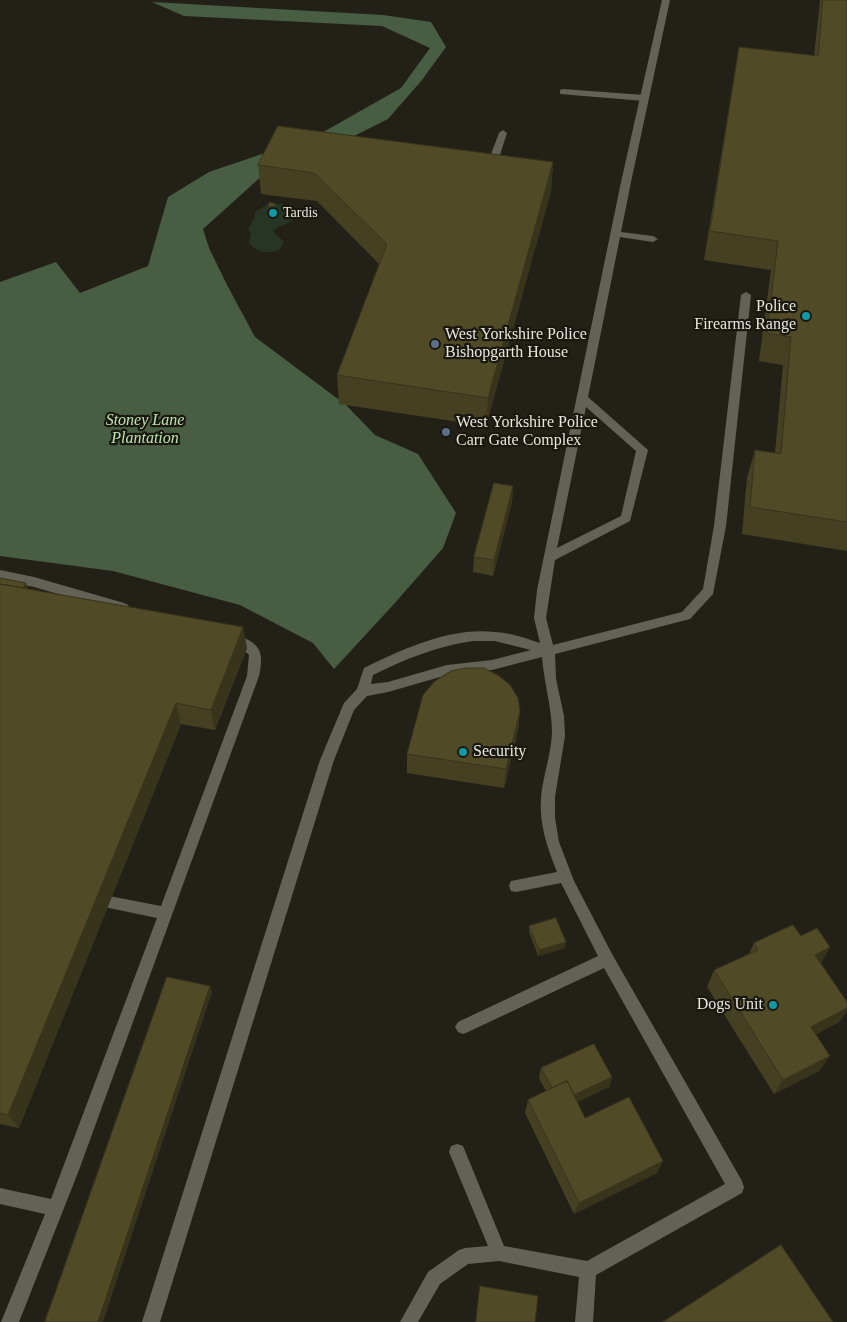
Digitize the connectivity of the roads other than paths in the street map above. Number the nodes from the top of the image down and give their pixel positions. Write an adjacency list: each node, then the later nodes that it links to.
1 (666, 0): 3 (street)
2 (563, 92): 3 (street)
3 (644, 98): 6 (street)
4 (503, 133): 5 (street)
5 (486, 182)
6 (616, 234): 7 (street); 9 (street)
7 (653, 239)
8 (746, 295): 14 (street)
9 (581, 397): 10 (street); 10 (street)
10 (550, 557): 14 (street)
11 (0, 575): 12 (street)
12 (140, 612)
13 (216, 634): 19 (street)
14 (548, 650): 15 (street); 15 (street); 16 (street)
15 (363, 691): 28 (street)
16 (566, 876): 17 (street); 20 (street)
17 (516, 886)
18 (109, 902): 19 (street)
19 (166, 913): 24 (street)
20 (607, 960): 21 (street); 26 (street)
21 (463, 1027)
22 (457, 1152): 25 (street)
23 (0, 1196): 24 (street)
24 (56, 1208): 27 (street)
25 (499, 1253): 26 (street); 29 (street)
26 (588, 1270): 30 (street)
27 (10, 1322)
28 (151, 1322)
29 (409, 1322)
30 (584, 1322)

